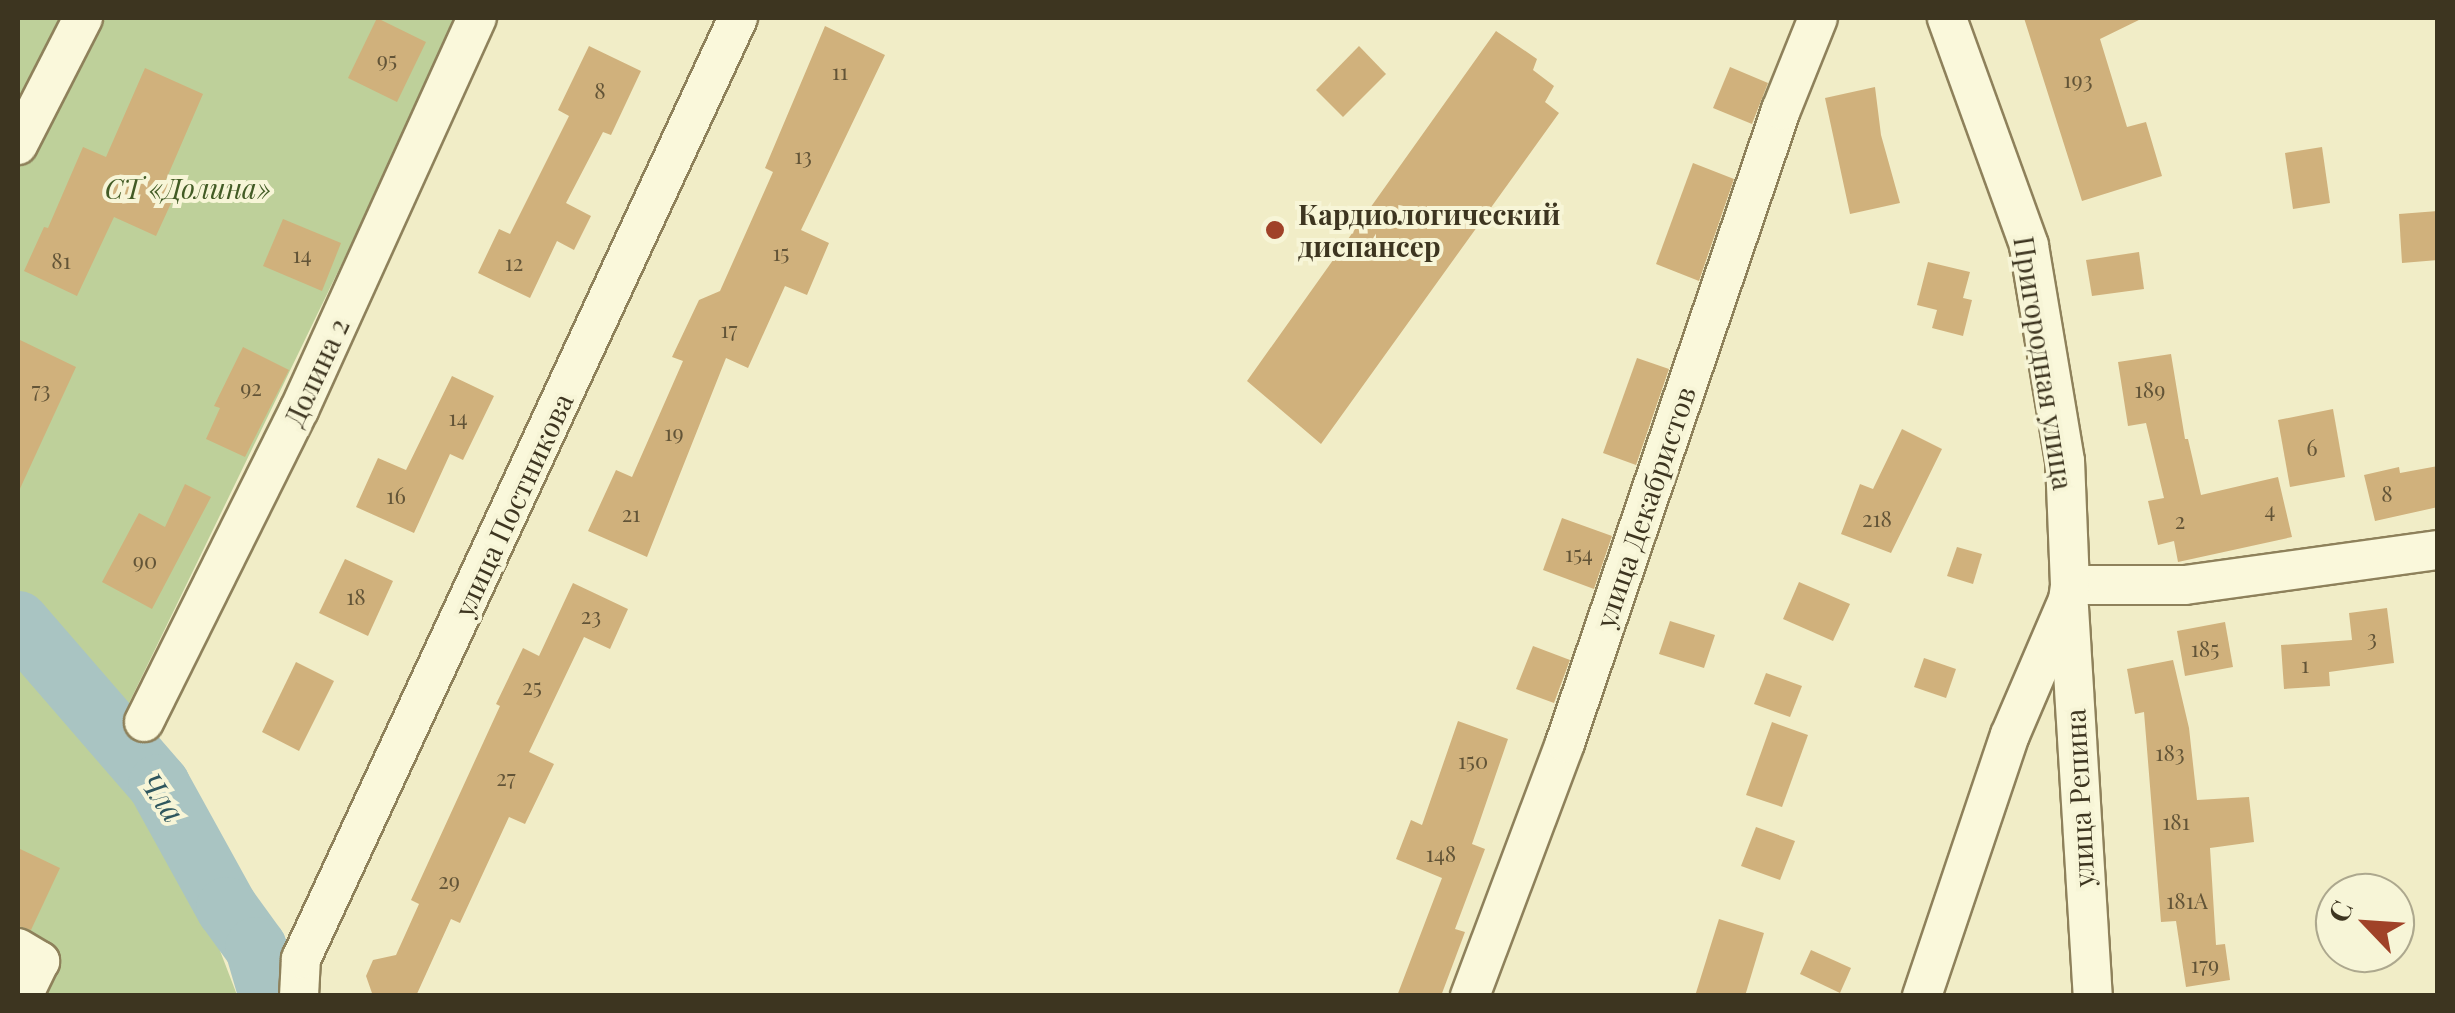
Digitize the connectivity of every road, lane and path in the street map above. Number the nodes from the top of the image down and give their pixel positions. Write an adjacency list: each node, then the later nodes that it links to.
1 (83, 18): 6 (street)
2 (476, 18): 9 (street, Долина 2)
3 (738, 18): 12 (street, улица Постникова)
4 (1818, 18): 13 (street, улица Декабристов)
5 (1947, 18): 8 (street, Пригородная улица)
6 (18, 145)
7 (2438, 550): 8 (street)
8 (2069, 592): 14 (street, Пригородная улица); 15 (street, улица Репина)
9 (144, 722)
10 (18, 948): 11 (street)
11 (23, 996)
12 (299, 996)
13 (1470, 996)
14 (1922, 996)
15 (2093, 996)

